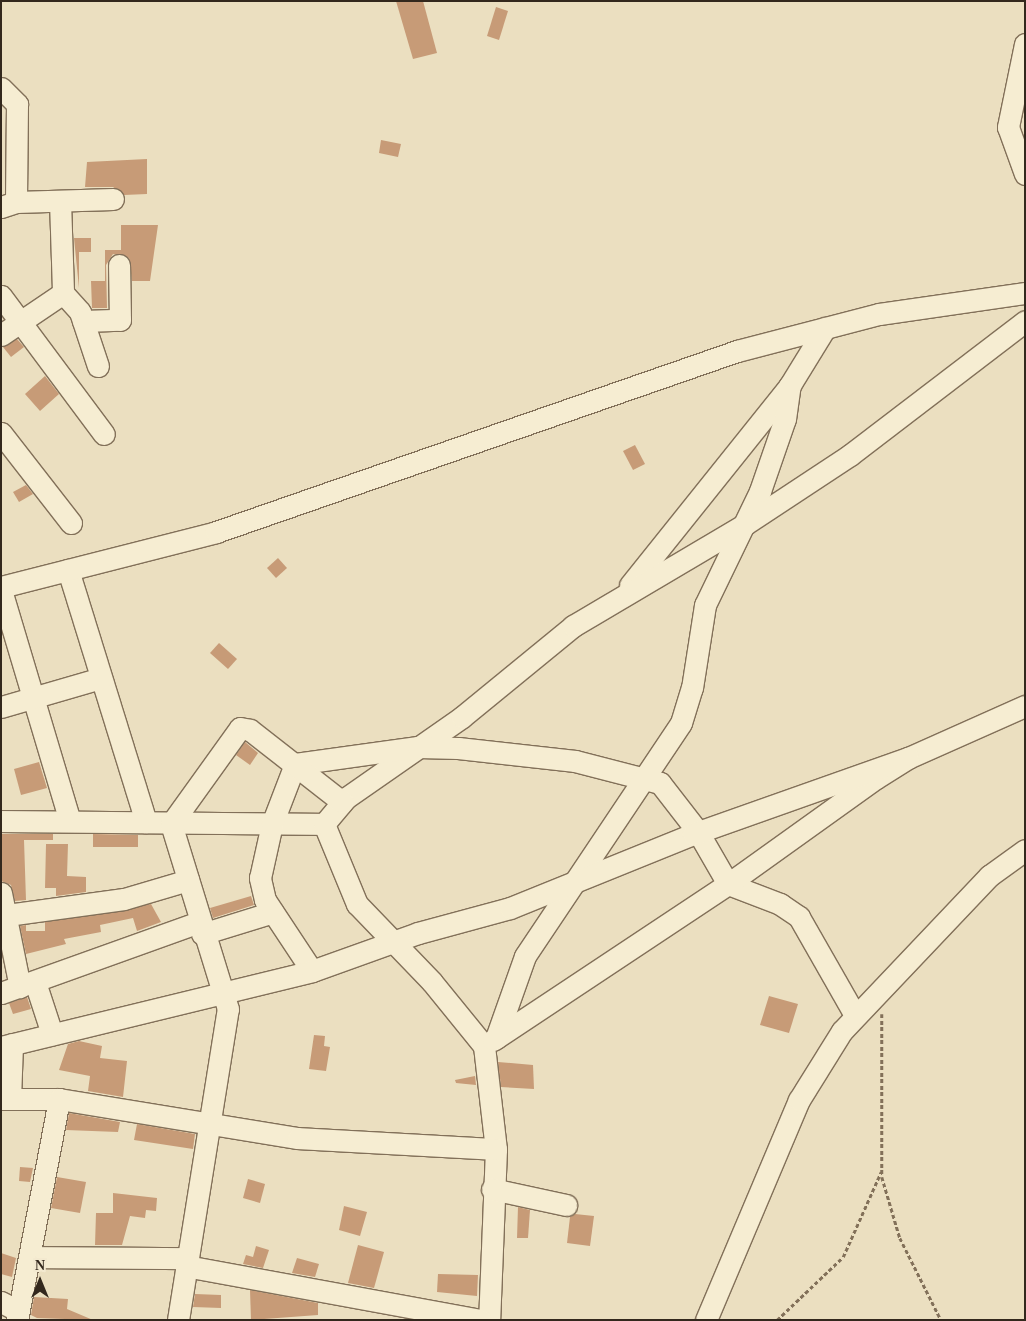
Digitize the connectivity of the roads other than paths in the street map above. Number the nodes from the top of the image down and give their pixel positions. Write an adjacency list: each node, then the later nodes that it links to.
1 (1025, 44): 3 (street)
2 (1, 88): 7 (street)
3 (1016, 124): 4 (street)
4 (1025, 174)
5 (113, 199): 6 (street)
6 (60, 201): 7 (street); 9 (street)
7 (9, 204)
8 (119, 264): 12 (street)
9 (63, 293): 12 (street); 14 (street)
10 (1025, 293): 15 (street)
11 (1, 296): 14 (street)
12 (83, 321): 17 (street)
13 (1025, 321): 22 (street)
14 (20, 322): 16 (street); 20 (street)
15 (825, 328): 18 (street); 23 (street)
16 (1, 335)
17 (98, 366)
18 (790, 385): 22 (street); 25 (street)
19 (1, 433): 21 (street)
20 (104, 434)
21 (71, 523)
22 (744, 525): 25 (street); 33 (street)
23 (68, 570): 24 (street); 26 (street)
24 (1, 588): 27 (street)
25 (620, 596): 30 (street)
26 (101, 678): 27 (street); 37 (street)
27 (33, 698): 29 (street); 35 (street)
28 (1025, 706): 31 (street)
29 (1, 707)
30 (418, 747): 32 (street); 33 (street); 34 (street)
31 (908, 758): 41 (street); 45 (street)
32 (295, 764): 34 (street); 38 (street); 39 (street)
33 (646, 776): 41 (street); 44 (street)
34 (342, 802): 40 (street)
35 (69, 818): 36 (street); 37 (street)
36 (1, 820)
37 (146, 822): 38 (street)
38 (171, 824): 39 (street); 43 (street)
39 (272, 824): 40 (street); 47 (street)
40 (324, 824): 50 (street)
41 (698, 832): 44 (street); 45 (street)
42 (1025, 850): 54 (street)
43 (188, 880): 48 (street); 49 (street)
44 (574, 884): 50 (street); 56 (street)
45 (728, 884): 54 (street); 56 (street)
46 (1, 893): 48 (street)
47 (273, 912): 49 (street); 51 (street)
48 (8, 915): 52 (street)
49 (200, 928): 52 (street); 53 (street)
50 (395, 942): 51 (street); 56 (street)
51 (312, 971): 53 (street)
52 (19, 988): 55 (street)
53 (225, 994): 55 (street); 60 (street)
54 (855, 1015): 69 (street)
55 (52, 1034): 57 (street)
56 (490, 1042): 61 (street)
57 (7, 1046): 58 (street)
58 (6, 1099): 59 (street)
59 (58, 1099): 60 (street); 64 (street)
60 (208, 1125): 61 (street); 65 (street)
61 (496, 1148): 62 (street)
62 (492, 1189): 63 (street); 67 (street)
63 (566, 1205)
64 (31, 1257): 65 (street); 66 (street)
65 (187, 1262): 67 (street); 68 (street)
66 (15, 1314)
67 (478, 1319)
68 (178, 1320)
69 (706, 1320)

